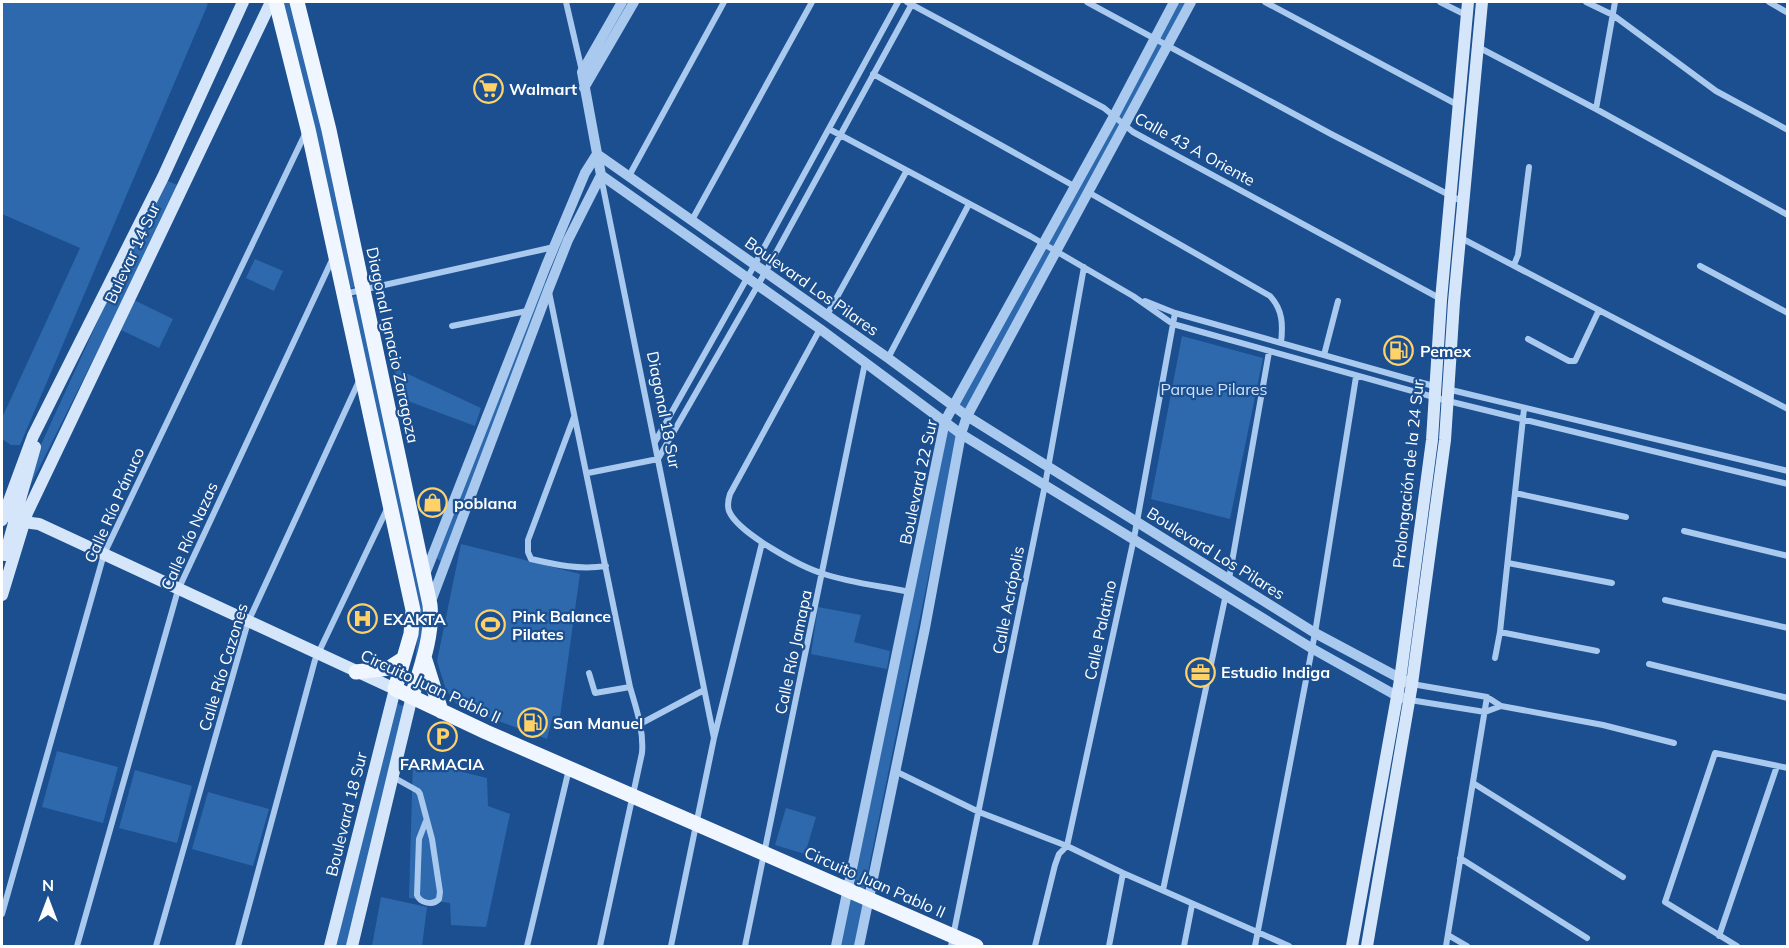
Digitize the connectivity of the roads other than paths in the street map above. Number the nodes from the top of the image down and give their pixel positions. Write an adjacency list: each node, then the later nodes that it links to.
1 (243, 2): 107 (main road, Bulevar 14 Sur)
2 (271, 2): 107 (main road, Bulevar 14 Sur)
3 (276, 2): 36 (main road)
4 (297, 2): 66 (main road, Diagonal Ignacio Zaragoza)
5 (566, 2): 29 (street, Diagonal 18 Sur)
6 (622, 2): 29 (street)
7 (634, 2): 31 (street)
8 (724, 2): 44 (street)
9 (812, 2): 51 (street)
10 (898, 2): 37 (street)
11 (910, 2): 30 (street); 34 (street, Calle 43 A Oriente)
12 (1087, 2): 26 (street)
13 (1174, 2): 26 (street, Boulevard 22 Sur)
14 (1191, 2): 27 (street, Boulevard 22 Sur)
15 (1265, 2): 32 (street)
16 (1440, 2): 24 (street)
17 (1468, 2): 24 (main road, Prolongación de la 24 Sur)
18 (1482, 2): 25 (main road, Prolongación de la 24 Sur)
19 (1587, 2): 23 (street)
20 (1615, 2): 23 (street)
21 (1769, 2): 22 (street)
22 (1788, 13)
23 (1613, 15): 33 (street); 38 (street)
24 (1467, 16): 25 (street); 32 (main road, Prolongación de la 24 Sur)
25 (1480, 19): 28 (main road, Prolongación de la 24 Sur)
26 (1154, 37): 27 (street); 34 (street, Boulevard 22 Sur)
27 (1168, 45): 35 (street, Boulevard 22 Sur); 47 (street)
28 (1478, 47): 33 (street); 48 (main road, Prolongación de la 24 Sur)
29 (582, 72): 31 (street, Diagonal 18 Sur)
30 (873, 74): 39 (street); 45 (street)
31 (584, 88): 40 (street, Diagonal 18 Sur)
32 (1458, 105): 47 (main road, Prolongación de la 24 Sur)
33 (1596, 109): 50 (street)
34 (1114, 116): 35 (street, Calle 43 A Oriente); 45 (street, Boulevard 22 Sur)
35 (1124, 126): 46 (street, Boulevard 22 Sur); 69 (street, Calle 43 A Oriente)
36 (308, 129): 57 (main road); 113 (street, Calle Río Pánuco)
37 (829, 129): 39 (street); 58 (street)
38 (1788, 130)
39 (840, 136): 42 (street); 62 (street)
40 (597, 154): 43 (street, Diagonal 18 Sur); 44 (street, Boulevard Los Pilares); 55 (street)
41 (1529, 167): 59 (street)
42 (906, 172): 49 (street); 75 (street)
43 (601, 175): 53 (street); 63 (street, Boulevard Los Pilares); 96 (street, Diagonal 18 Sur)
44 (629, 176): 51 (street, Boulevard Los Pilares)
45 (1074, 186): 54 (street, Boulevard 22 Sur)
46 (1088, 192): 56 (street, Boulevard 22 Sur); 80 (street)
47 (1450, 195): 48 (street); 69 (main road, Prolongación de la 24 Sur)
48 (1463, 202): 52 (main road, Prolongación de la 24 Sur)
49 (969, 204): 54 (street); 83 (street)
50 (1788, 215)
51 (692, 220): 58 (street, Boulevard Los Pilares)
52 (1460, 238): 59 (street); 87 (main road, Prolongación de la 24 Sur)
53 (568, 240): 55 (street); 65 (street)
54 (1042, 243): 56 (street); 88 (street, Boulevard 22 Sur)
55 (554, 247): 66 (street); 72 (street)
56 (1056, 251): 61 (street); 91 (street, Boulevard 22 Sur)
57 (335, 254): 67 (main road); 122 (street, Calle Río Nazas)
58 (755, 264): 62 (street, Boulevard Los Pilares); 63 (street)
59 (1514, 265): 71 (street)
60 (1700, 266): 74 (street)
61 (1084, 267): 68 (street); 100 (street, Calle Acrópolis)
62 (766, 271): 64 (street); 75 (street, Boulevard Los Pilares)
63 (747, 279): 64 (street, Boulevard Los Pilares); 96 (street)
64 (758, 285): 78 (street, Boulevard Los Pilares); 98 (street)
65 (549, 288): 92 (street); 127 (street)
66 (363, 289): 67 (street); 119 (main road, Diagonal Ignacio Zaragoza)
67 (344, 294): 85 (main road)
68 (1133, 296): 73 (street); 76 (street)
69 (1441, 300): 87 (main road, Prolongación de la 24 Sur)
70 (1338, 301): 82 (street)
71 (1599, 310): 79 (street); 90 (street)
72 (527, 311): 77 (street); 119 (street)
73 (1175, 313): 76 (street, Calle Palatino); 80 (street)
74 (1788, 313)
75 (827, 315): 83 (street, Boulevard Los Pilares)
76 (1173, 324): 81 (street); 109 (street, Calle Palatino)
77 (452, 326)
78 (820, 329): 84 (street, Boulevard Los Pilares); 112 (street)
79 (1528, 339)
80 (1281, 344): 82 (street)
81 (1269, 352): 86 (street); 120 (street)
82 (1324, 355): 87 (street)
83 (888, 358): 88 (street, Boulevard Los Pilares)
84 (865, 362): 93 (street, Boulevard Los Pilares); 118 (street, Calle Río Jamapa)
85 (362, 375): 106 (main road); 128 (street, Calle Río Cazones)
86 (1356, 377): 87 (street); 131 (street)
87 (1441, 394): 89 (street); 94 (street); 141 (main road, Prolongación de la 24 Sur); 142 (main road, Prolongación de la 24 Sur)
88 (952, 406): 91 (street, Boulevard Los Pilares); 93 (street, Boulevard 22 Sur)
89 (1524, 409): 94 (street); 97 (street)
90 (1788, 409)
91 (967, 416): 95 (street, Boulevard 22 Sur); 100 (street, Boulevard Los Pilares)
92 (574, 417): 102 (street); 116 (street)
93 (945, 421): 95 (street, Boulevard Los Pilares); 123 (street, Boulevard 22 Sur)
94 (1522, 421): 99 (street); 105 (street)
95 (961, 434): 104 (street, Boulevard Los Pilares); 159 (street, Boulevard 22 Sur)
96 (655, 442): 98 (street, Diagonal 18 Sur)
97 (1686, 447): 99 (street); 101 (street)
98 (658, 459): 102 (street); 145 (street, Diagonal 18 Sur)
99 (1684, 459): 103 (street)
100 (1048, 467): 104 (street, Calle Acrópolis); 109 (street, Boulevard Los Pilares)
101 (1788, 471)
102 (588, 473): 116 (street)
103 (1788, 484)
104 (1045, 485): 111 (street, Boulevard Los Pilares); 163 (street, Calle Acrópolis)
105 (1515, 492): 108 (street); 115 (street)
106 (390, 502): 134 (street); 137 (main road)
107 (11, 511): 113 (main road, Circuito Juan Pablo II); 117 (main road); 125 (main road)
108 (1626, 517)
109 (1136, 521): 111 (street, Calle Palatino); 120 (street, Boulevard Los Pilares)
110 (1684, 531): 114 (street)
111 (1134, 538): 124 (street, Boulevard Los Pilares); 166 (street, Calle Palatino)
112 (762, 543): 118 (street); 154 (street)
113 (104, 554): 122 (main road, Circuito Juan Pablo II); 175 (street, Calle Río Pánuco)
114 (1788, 556)
115 (1508, 563): 121 (street); 130 (street)
116 (606, 566): 143 (street)
117 (2, 570)
118 (823, 574): 123 (street); 167 (street, Calle Río Jamapa)
119 (424, 577): 127 (main road, Diagonal Ignacio Zaragoza)
120 (1229, 579): 131 (street, Boulevard Los Pilares)
121 (1612, 583)
122 (178, 590): 128 (main road, Circuito Juan Pablo II); 183 (street, Calle Río Nazas)
123 (909, 592): 171 (street, Boulevard 22 Sur)
124 (1226, 594): 132 (street, Boulevard Los Pilares); 172 (street)
125 (2, 595)
126 (1665, 600): 129 (street)
127 (430, 605): 135 (main road, Diagonal Ignacio Zaragoza)
128 (248, 622): 134 (main road, Circuito Juan Pablo II); 184 (street, Calle Río Cazones)
129 (1788, 628)
130 (1500, 632): 133 (street); 136 (street)
131 (1315, 633): 132 (street); 141 (street, Boulevard Los Pilares)
132 (1312, 649): 148 (street, Boulevard Los Pilares); 178 (street)
133 (1597, 651)
134 (318, 654): 139 (main road, Circuito Juan Pablo II); 185 (street)
135 (424, 656): 146 (main road, Diagonal Ignacio Zaragoza); 151 (main road)
136 (1495, 658)
137 (403, 659): 139 (main road); 144 (main road)
138 (1649, 664): 149 (street)
139 (356, 672): 144 (main road, Circuito Juan Pablo II)
140 (589, 673): 143 (street)
141 (1400, 680): 142 (street, Boulevard Los Pilares); 148 (main road, Prolongación de la 24 Sur)
142 (1412, 684): 147 (street); 148 (main road, Prolongación de la 24 Sur)
143 (630, 687): 153 (street)
144 (395, 689): 146 (main road, Circuito Juan Pablo II); 176 (main road, Boulevard 18 Sur)
145 (704, 690): 153 (street); 154 (street, Diagonal 18 Sur)
146 (412, 696): 151 (main road, Circuito Juan Pablo II); 160 (main road)
147 (1487, 697): 150 (street); 152 (street)
148 (1403, 698): 152 (street); 200 (main road, Prolongación de la 24 Sur); 201 (main road, Prolongación de la 24 Sur)
149 (1788, 698)
150 (1501, 706): 152 (street); 155 (street)
151 (441, 711): 157 (main road, Circuito Juan Pablo II)
152 (1485, 712): 161 (street)
153 (640, 724): 162 (street)
154 (714, 738): 165 (street, Diagonal 18 Sur)
155 (1674, 743)
156 (1777, 766): 158 (street); 180 (street); 180 (street)
157 (569, 768): 162 (main road, Circuito Juan Pablo II); 188 (street)
158 (1788, 768)
159 (897, 772): 163 (street); 173 (street, Boulevard 22 Sur)
160 (392, 776): 164 (street); 177 (main road)
161 (1473, 783): 168 (street); 170 (street)
162 (633, 795): 165 (main road, Circuito Juan Pablo II); 189 (street)
163 (979, 812): 166 (street); 182 (street, Calle Acrópolis)
164 (426, 821): 164 (street)
165 (697, 824): 167 (main road, Circuito Juan Pablo II); 190 (street, Diagonal 18 Sur)
166 (1067, 846): 169 (street); 195 (street, Calle Palatino)
167 (764, 853): 171 (main road, Circuito Juan Pablo II); 191 (street, Calle Río Jamapa)
168 (1460, 858): 179 (street); 181 (street)
169 (1123, 873): 172 (street); 196 (street)
170 (1623, 877)
171 (848, 890): 173 (main road, Circuito Juan Pablo II); 192 (street, Boulevard 22 Sur)
172 (1163, 890): 174 (street)
173 (868, 899): 182 (main road, Circuito Juan Pablo II); 193 (street, Boulevard 22 Sur)
174 (1192, 905): 178 (street); 197 (street)
175 (2, 914)
176 (337, 917): 177 (main road); 186 (main road, Boulevard 18 Sur)
177 (357, 923): 187 (main road)
178 (1258, 933): 198 (street); 199 (street)
179 (1448, 935): 202 (street); 203 (street)
180 (1719, 936): 204 (street)
181 (1587, 938)
182 (952, 942): 194 (main road, Circuito Juan Pablo II)
183 (77, 946)
184 (156, 946)
185 (238, 946)
186 (330, 946)
187 (352, 946)
188 (527, 946)
189 (600, 946)
190 (671, 946)
191 (745, 946)
192 (836, 946)
193 (859, 946)
194 (976, 946)
195 (1035, 946)
196 (1109, 946)
197 (1184, 946)
198 (1255, 946)
199 (1289, 946)
200 (1352, 946)
201 (1367, 946)
202 (1446, 946)
203 (1467, 946)
204 (1737, 946)

